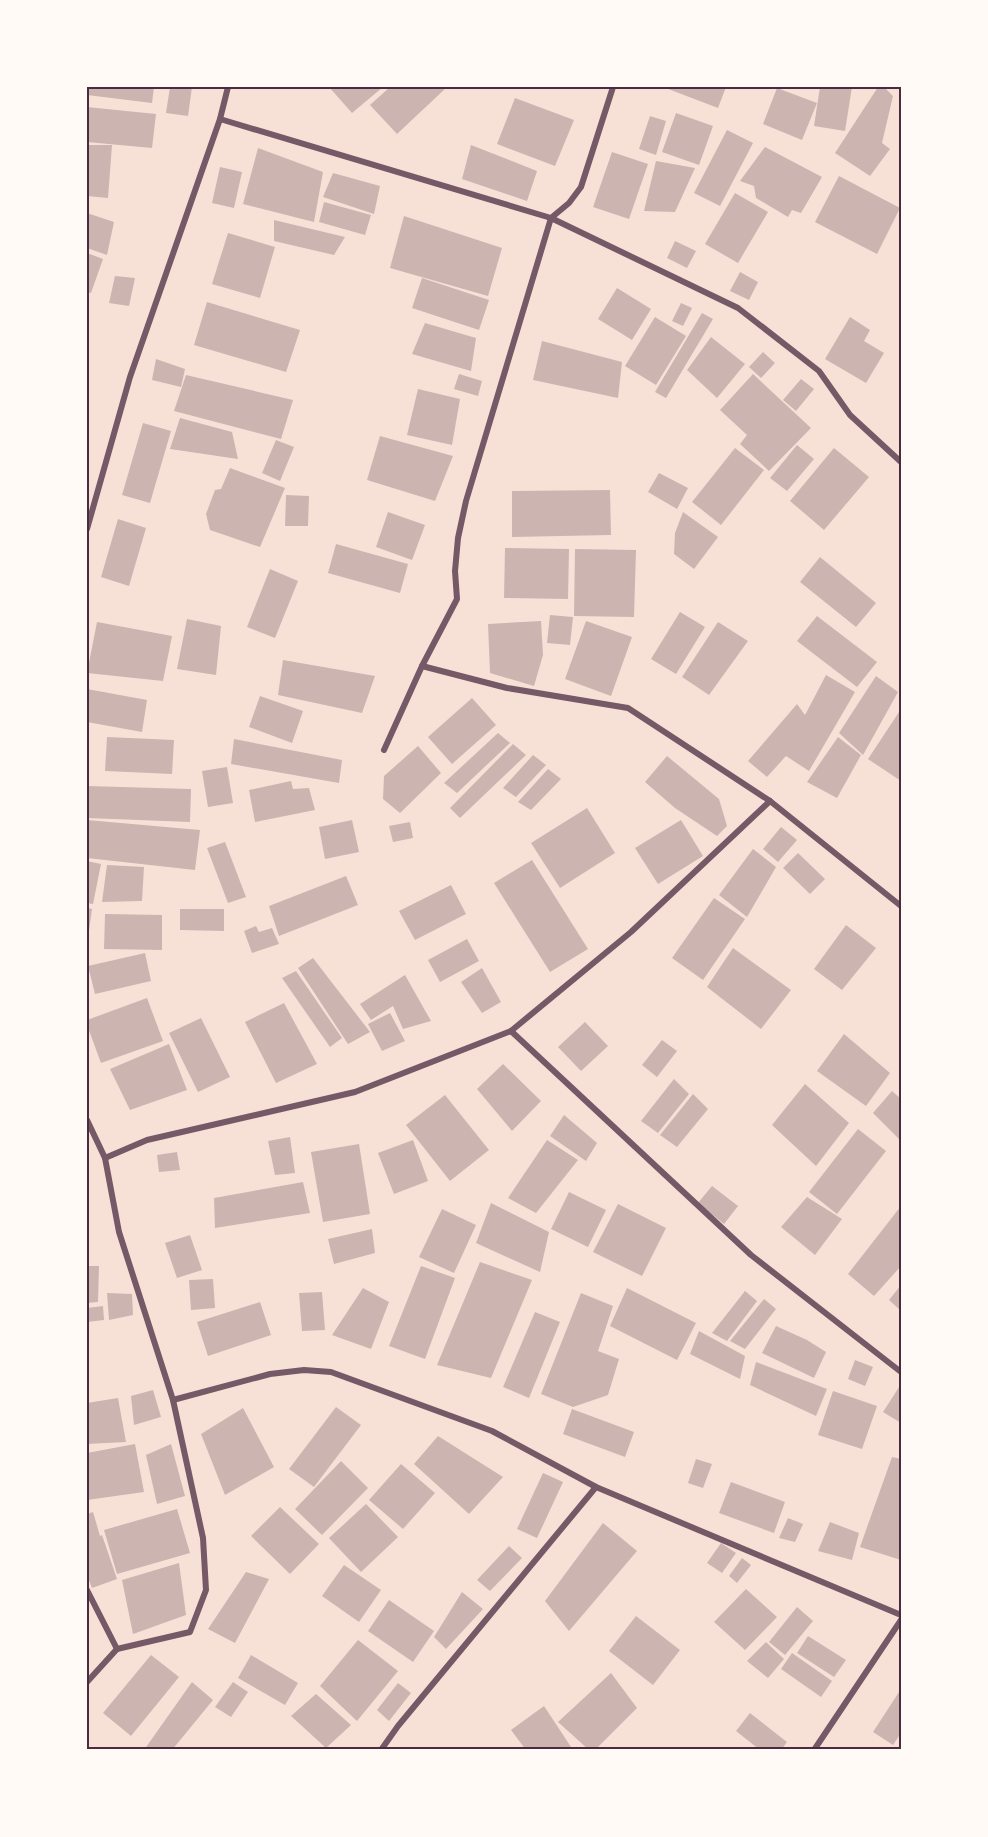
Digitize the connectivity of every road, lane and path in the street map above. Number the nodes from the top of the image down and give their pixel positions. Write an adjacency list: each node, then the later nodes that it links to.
1 (228, 87): 3 (street)
2 (613, 87): 4 (street)
3 (220, 119): 4 (street); 6 (street)
4 (551, 218): 5 (street); 7 (street)
5 (901, 462)
6 (87, 529)
7 (422, 666): 8 (street); 9 (street)
8 (384, 750)
9 (770, 801): 10 (street); 11 (street)
10 (901, 906)
11 (511, 1030): 13 (street); 14 (street)
12 (87, 1120): 13 (street)
13 (105, 1158): 15 (street)
14 (901, 1372)
15 (173, 1400): 16 (street); 20 (street)
16 (596, 1487): 18 (street); 22 (street)
17 (87, 1590): 20 (street)
18 (901, 1614)
19 (901, 1620): 23 (street)
20 (117, 1649): 21 (street)
21 (87, 1682)
22 (381, 1750)
23 (814, 1750)

